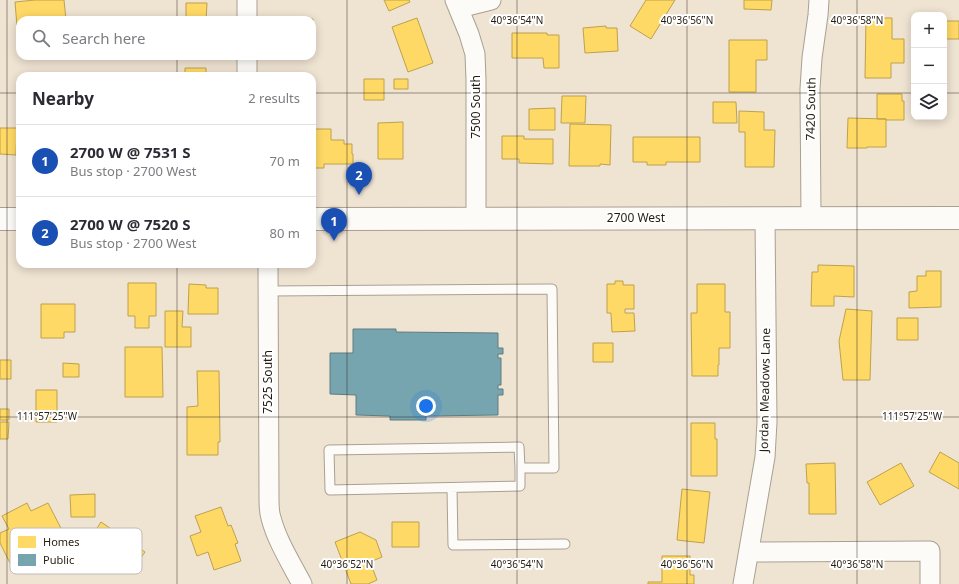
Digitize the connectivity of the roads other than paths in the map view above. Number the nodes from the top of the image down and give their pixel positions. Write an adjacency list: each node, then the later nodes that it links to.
1 (247, 0): 5 (street)
2 (491, 0): 4 (street)
3 (819, 0): 10 (street, 7420 South)
4 (457, 4): 8 (street, 7500 South)
5 (247, 16)
6 (247, 60): 7 (street)
7 (247, 72)
8 (476, 218): 9 (main road, 2700 West); 14 (main road, 2700 West)
9 (765, 218): 10 (main road, 2700 West); 20 (street, Jordan Meadows Lane)
10 (811, 218): 11 (main road, 2700 West)
11 (959, 218)
12 (0, 219): 13 (main road)
13 (16, 219)
14 (316, 219)
15 (268, 268): 16 (street, 7525 South)
16 (268, 291): 17 (lane); 21 (street, 7525 South)
17 (520, 468): 18 (lane); 18 (lane)
18 (452, 488): 19 (lane)
19 (566, 544)
20 (748, 552): 22 (street, Jordan Meadows Lane); 23 (street)
21 (302, 584)
22 (743, 584)
23 (930, 584)

